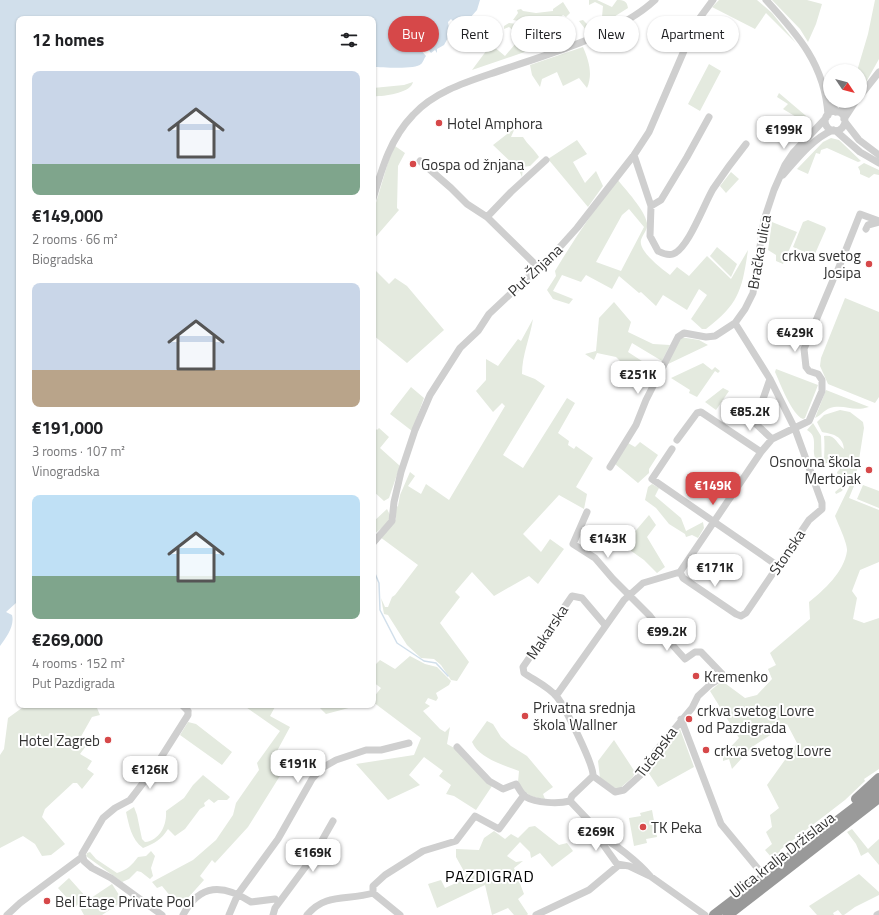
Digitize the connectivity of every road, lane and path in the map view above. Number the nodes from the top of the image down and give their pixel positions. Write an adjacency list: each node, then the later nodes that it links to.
1 (655, 0): 23 (street)
2 (713, 0): 17 (street, Put Žnjana)
3 (766, 0): 5 (street)
4 (879, 72): 6 (street)
5 (823, 83)
6 (867, 87)
7 (828, 108): 13 (street)
8 (835, 108): 11 (street)
9 (844, 108): 11 (street)
10 (851, 108): 14 (street)
11 (837, 112): 13 (street); 14 (street)
12 (709, 117): 24 (street)
13 (827, 117): 15 (street); 22 (street, Bračka ulica)
14 (845, 120): 15 (street); 18 (street)
15 (835, 131): 21 (street); 22 (street, Bračka ulica)
16 (746, 144): 24 (street)
17 (634, 155): 24 (street); 28 (street, Put Žnjana)
18 (879, 156)
19 (546, 160): 25 (street)
20 (420, 161): 25 (street)
21 (879, 163)
22 (779, 180): 31 (street, Bračka ulica)
23 (376, 189)
24 (651, 206)
25 (487, 217): 28 (street)
26 (879, 222): 27 (street); 29 (street)
27 (866, 229)
28 (538, 267): 41 (street, Put Žnjana)
29 (837, 272)
30 (833, 280): 33 (street)
31 (735, 323): 32 (street); 38 (street)
32 (770, 379): 33 (street); 34 (street)
33 (795, 429): 34 (street); 42 (street, Stonska)
34 (772, 439): 37 (street)
35 (677, 440): 37 (street)
36 (672, 449): 40 (street)
37 (761, 452): 40 (street)
38 (610, 467)
39 (587, 512): 44 (street)
40 (713, 522): 42 (street); 43 (street)
41 (376, 540)
42 (778, 566): 43 (street, Stonska)
43 (680, 572): 44 (street)
44 (630, 595): 45 (street); 48 (street, Tučepska)
45 (605, 625): 46 (street); 46 (street, Makarska)
46 (556, 696): 51 (street)
47 (191, 708): 63 (street)
48 (681, 719): 51 (street, Tučepska); 66 (street)
49 (409, 743): 68 (street)
50 (458, 747): 54 (street)
51 (593, 776): 56 (street)
52 (879, 778): 60 (highway)
53 (879, 789): 60 (highway)
54 (524, 795): 56 (street); 67 (street)
55 (879, 798): 58 (highway)
56 (570, 801): 61 (street)
57 (879, 806): 58 (highway)
58 (854, 818): 70 (highway, Ulica kralja Držislava)
59 (333, 822): 75 (street)
60 (820, 833): 66 (highway, Ulica kralja Držislava)
61 (597, 836): 62 (street); 64 (street)
62 (624, 853): 64 (street); 64 (street); 65 (street)
63 (82, 857): 71 (street); 72 (street)
64 (618, 862): 65 (street); 78 (street)
65 (650, 876): 79 (street)
66 (764, 876): 70 (highway, Ulica kralja Držislava)
67 (373, 893): 76 (street); 77 (street)
68 (238, 894): 69 (street); 73 (street); 74 (street)
69 (275, 899)
70 (730, 910): 80 (highway, Ulica kralja Držislava)
71 (7, 915)
72 (162, 915)
73 (183, 915)
74 (229, 915)
75 (273, 915)
76 (307, 915)
77 (400, 915)
78 (536, 915)
79 (705, 915)
80 (714, 915)

